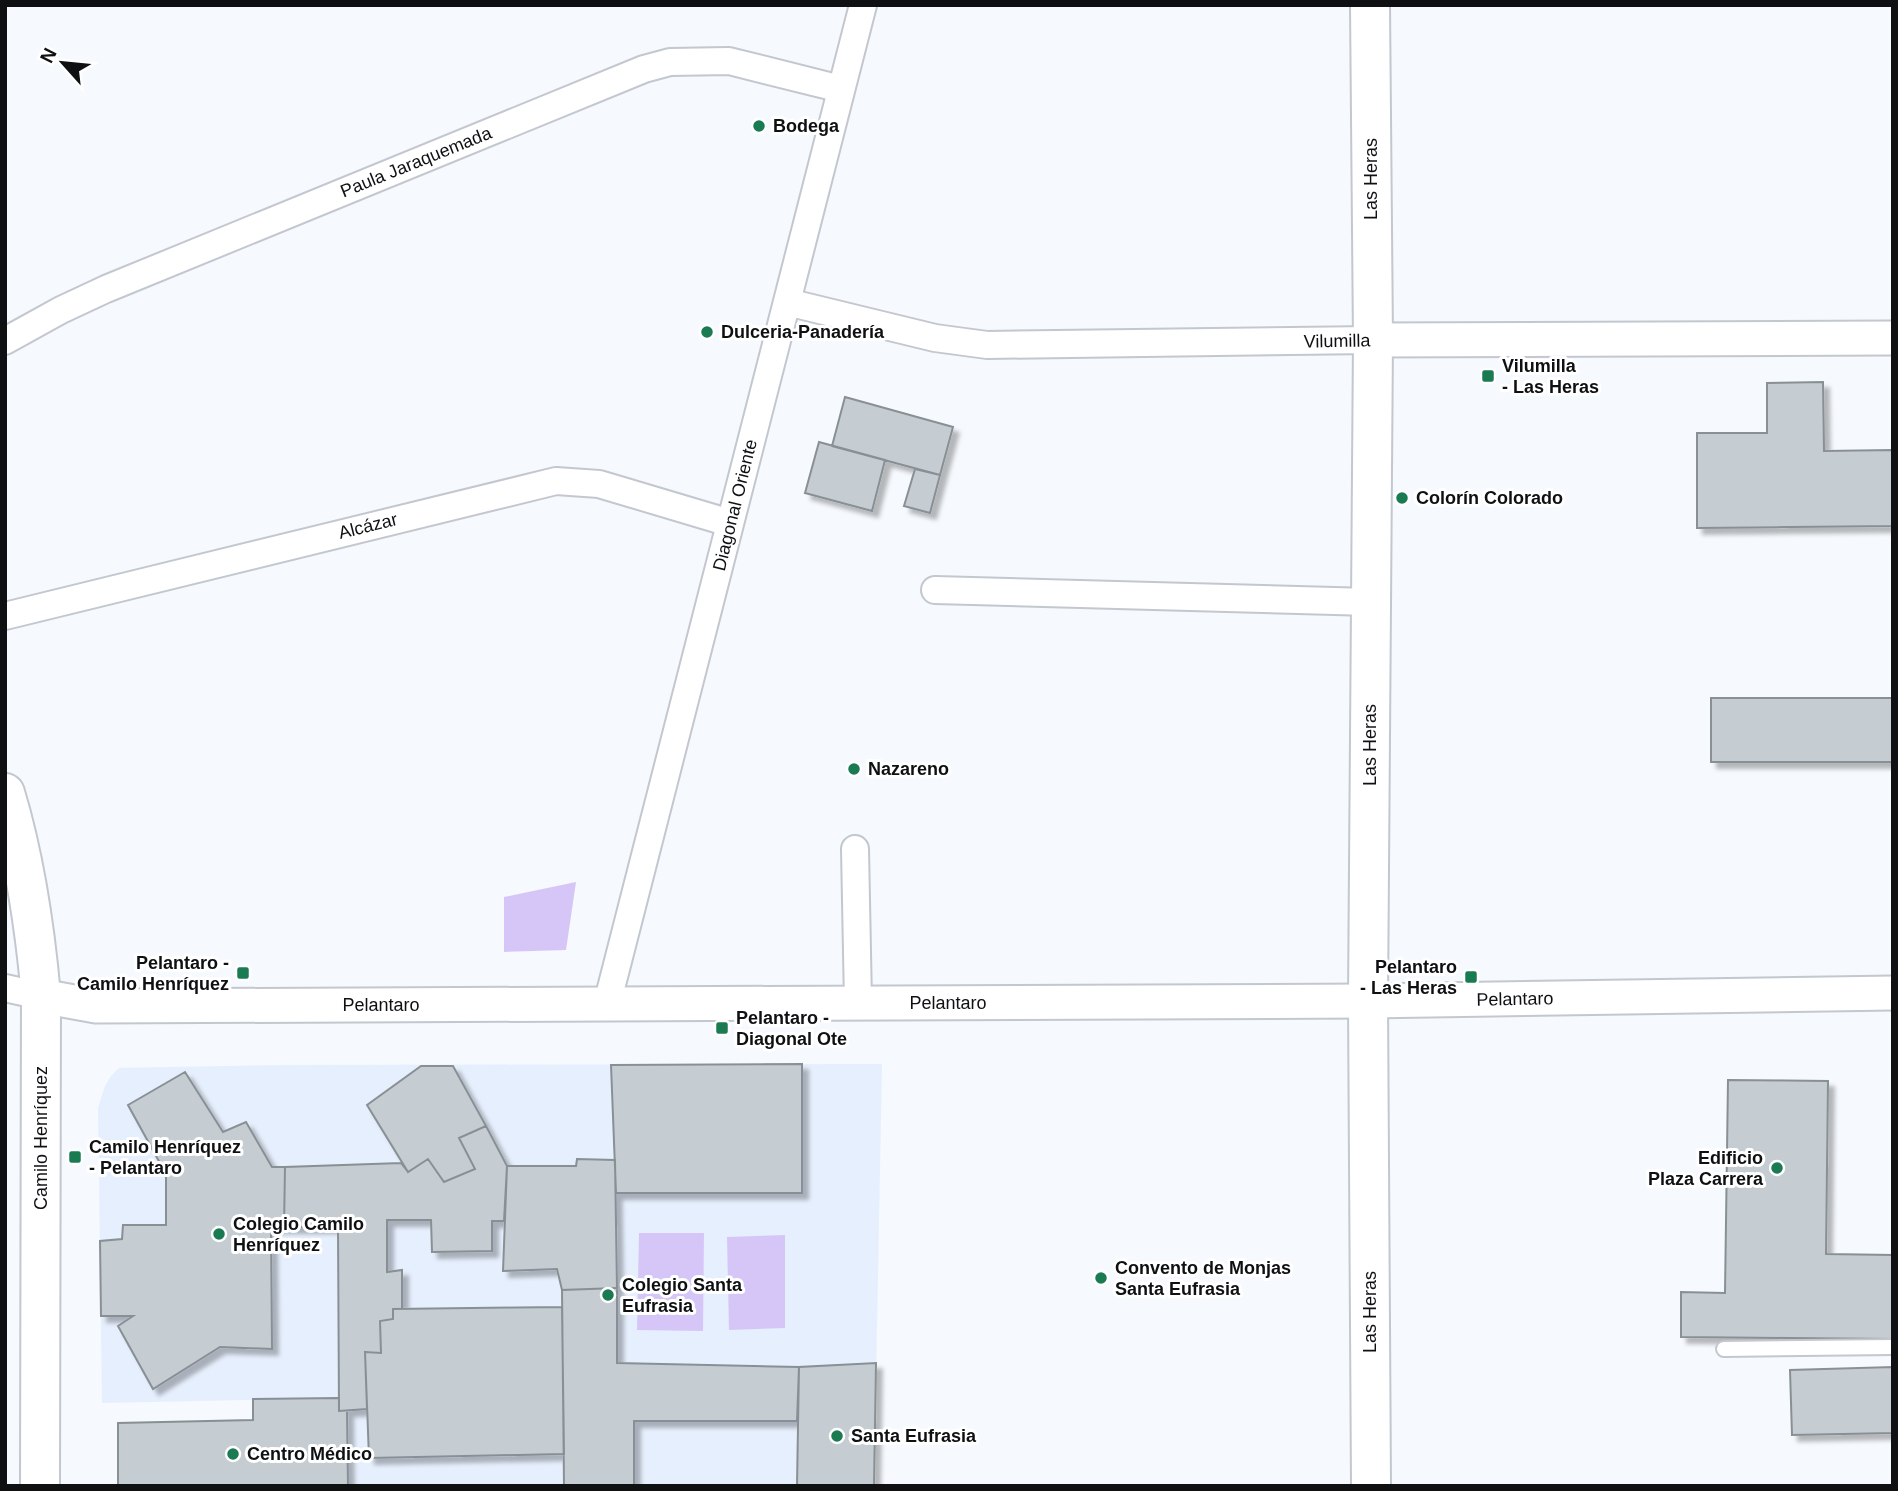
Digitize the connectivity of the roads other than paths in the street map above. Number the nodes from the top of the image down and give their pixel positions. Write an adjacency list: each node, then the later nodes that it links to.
1 (863, 5): 3 (street, Diagonal Oriente)
2 (1370, 5): 6 (main road, Las Heras)
3 (841, 89): 4 (street, Diagonal Oriente); 7 (street, Paula Jaraquemada)
4 (787, 302): 6 (street, Vilumilla); 8 (street, Diagonal Oriente)
5 (1893, 338): 6 (street, Vilumilla)
6 (1373, 340): 10 (main road, Las Heras)
7 (5, 341)
8 (730, 523): 11 (street, Alcázar); 18 (street, Diagonal Oriente)
9 (935, 590): 10 (street)
10 (1371, 602): 16 (main road, Las Heras)
11 (5, 616)
12 (5, 793): 14 (main road, Camilo Henríquez)
13 (855, 849): 17 (street)
14 (23, 992): 18 (street, Pelantaro); 21 (main road, Camilo Henríquez)
15 (1893, 993): 16 (street, Pelantaro)
16 (1368, 1001): 17 (street, Pelantaro); 22 (main road, Las Heras)
17 (858, 1003): 18 (street, Pelantaro)
18 (607, 1004)
19 (1893, 1347): 20 (lane)
20 (1724, 1349)
21 (40, 1486)
22 (1371, 1486)

